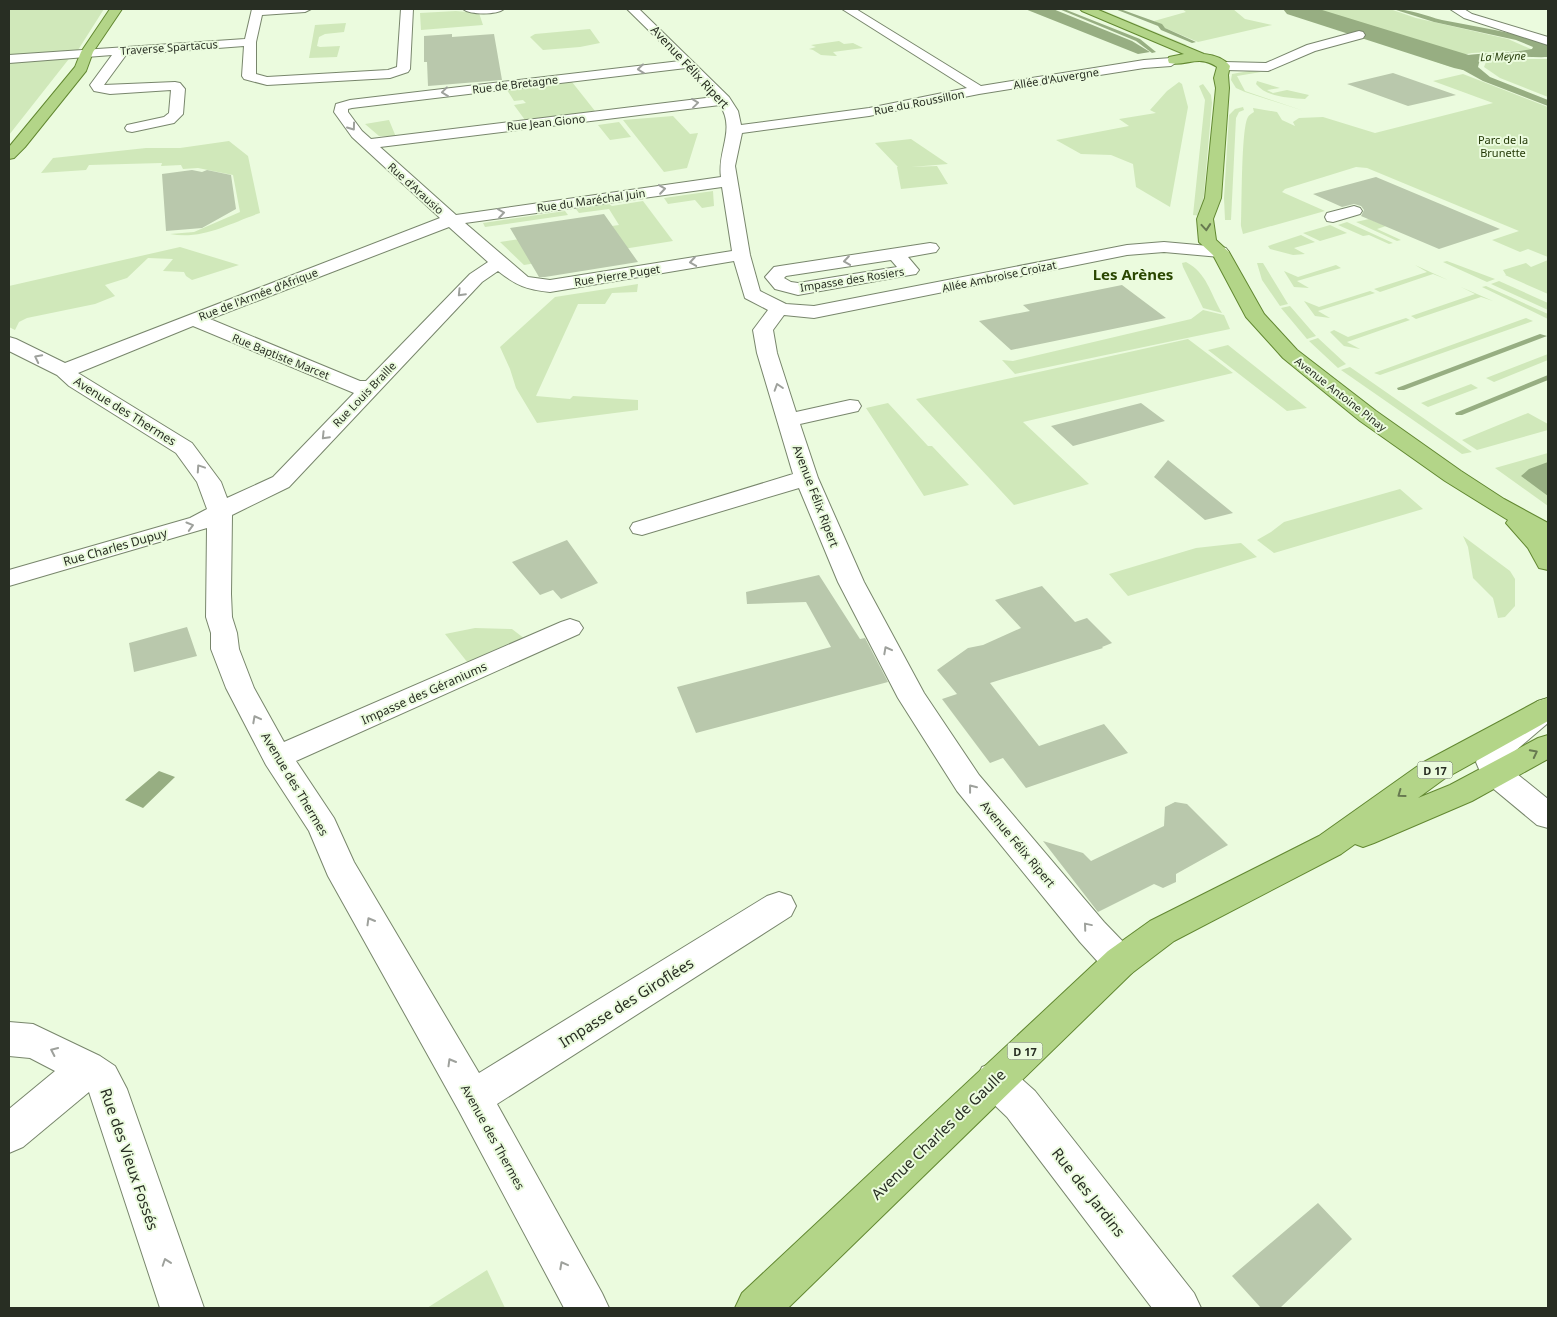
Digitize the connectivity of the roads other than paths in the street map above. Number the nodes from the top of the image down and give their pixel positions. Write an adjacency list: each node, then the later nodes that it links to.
1 (116, 9): 16 (main road)
2 (305, 9): 10 (street)
3 (407, 9): 14 (street)
4 (469, 9): 5 (street)
5 (498, 9)
6 (633, 9): 19 (street, Avenue Félix Ripert)
7 (848, 9): 22 (street, Rue du Roussillon)
8 (1086, 9): 12 (main road)
9 (1456, 9): 13 (street)
10 (258, 10): 14 (street)
11 (1359, 35): 21 (street)
12 (1154, 36): 17 (main road); 20 (main road)
13 (1548, 41)
14 (250, 42): 15 (street, Traverse Spartacus)
15 (123, 50): 16 (street, Traverse Spartacus); 25 (street)
16 (87, 52): 18 (street, Traverse Spartacus); 28 (main road)
17 (1204, 58): 20 (main road); 21 (main road)
18 (9, 59)
19 (689, 64): 23 (street, Avenue Félix Ripert); 24 (street, Rue de Bretagne, one-way to 24)
20 (1178, 66): 22 (street, Allée d'Auvergne)
21 (1216, 73): 33 (main road, Avenue Antoine Pinay)
22 (979, 90): 26 (street, Rue du Roussillon)
23 (724, 100): 26 (street, Avenue Félix Ripert); 27 (street, Rue Jean Giono, one-way to 23)
24 (341, 107): 27 (street, Rue d'Arausio, one-way to 27)
25 (132, 128)
26 (735, 130): 29 (street)
27 (369, 144): 32 (street, Rue d'Arausio)
28 (9, 155)
29 (729, 181): 32 (street, Rue du Maréchal Juin, one-way to 29); 36 (street)
30 (1354, 211): 31 (street)
31 (1333, 217)
32 (453, 221): 37 (street, Rue d'Arausio); 41 (street, Rue de l'Armée d'Afrique)
33 (1222, 239): 39 (street, Allée Ambroise Croizat); 48 (main road, Avenue Antoine Pinay)
34 (930, 248): 35 (street, Impasse des Rosiers)
35 (895, 254): 38 (street, Impasse des Rosiers); 38 (street, Impasse des Rosiers, one-way to 38)
36 (742, 255): 37 (street, Rue Pierre Puget, one-way to 37); 40 (street)
37 (506, 269): 44 (street, Rue Louis Braille, one-way to 44)
38 (910, 270): 39 (street, Impasse des Rosiers)
39 (932, 289): 40 (street, Allée Ambroise Croizat)
40 (779, 308): 46 (street, Avenue Félix Ripert, one-way to 40)
41 (193, 319): 43 (street, Rue de l'Armée d'Afrique); 44 (street, Rue Baptiste Marcet)
42 (9, 343): 43 (street, Avenue des Thermes, one-way to 42)
43 (64, 371): 49 (street, Avenue des Thermes, one-way to 43)
44 (370, 388): 49 (street, Rue Louis Braille, one-way to 49)
45 (850, 406): 46 (street)
46 (789, 420): 47 (street, Avenue Félix Ripert)
47 (806, 478): 50 (street); 62 (street, Avenue Félix Ripert, one-way to 47)
48 (1496, 504): 51 (main road, Avenue Antoine Pinay); 52 (main road, Avenue Antoine Pinay)
49 (220, 512): 53 (street, Rue Charles Dupuy, one-way to 49); 57 (street, Avenue des Thermes, one-way to 49)
50 (642, 528)
51 (1548, 532)
52 (1548, 562)
53 (9, 578)
54 (570, 628): 57 (street, Impasse des Géraniums)
55 (1548, 708): 58 (street); 60 (main road, Avenue Charles de Gaulle / D 17, one-way to 60)
56 (1548, 746): 58 (main road, Avenue Charles de Gaulle / D 17, one-way to 56)
57 (277, 757): 66 (street, Avenue des Thermes, one-way to 57)
58 (1495, 773): 59 (street); 60 (main road, Avenue Charles de Gaulle / D 17)
59 (1543, 812)
60 (1330, 845): 62 (main road, Avenue Charles de Gaulle / D 17)
61 (779, 906): 66 (street, Impasse des Giroflées)
62 (1120, 962): 65 (main road, Avenue Charles de Gaulle / D 17)
63 (9, 1040): 64 (street, Rue des Vieux Fossés, one-way to 63)
64 (87, 1068): 67 (street); 68 (street, Rue des Vieux Fossés, one-way to 64)
65 (995, 1080): 70 (main road, Avenue Charles de Gaulle / D 17); 71 (street, Rue des Jardins)
66 (473, 1098): 69 (street, Avenue des Thermes, one-way to 66)
67 (9, 1134)
68 (182, 1308)
69 (586, 1308)
70 (757, 1308)
71 (1179, 1308)

